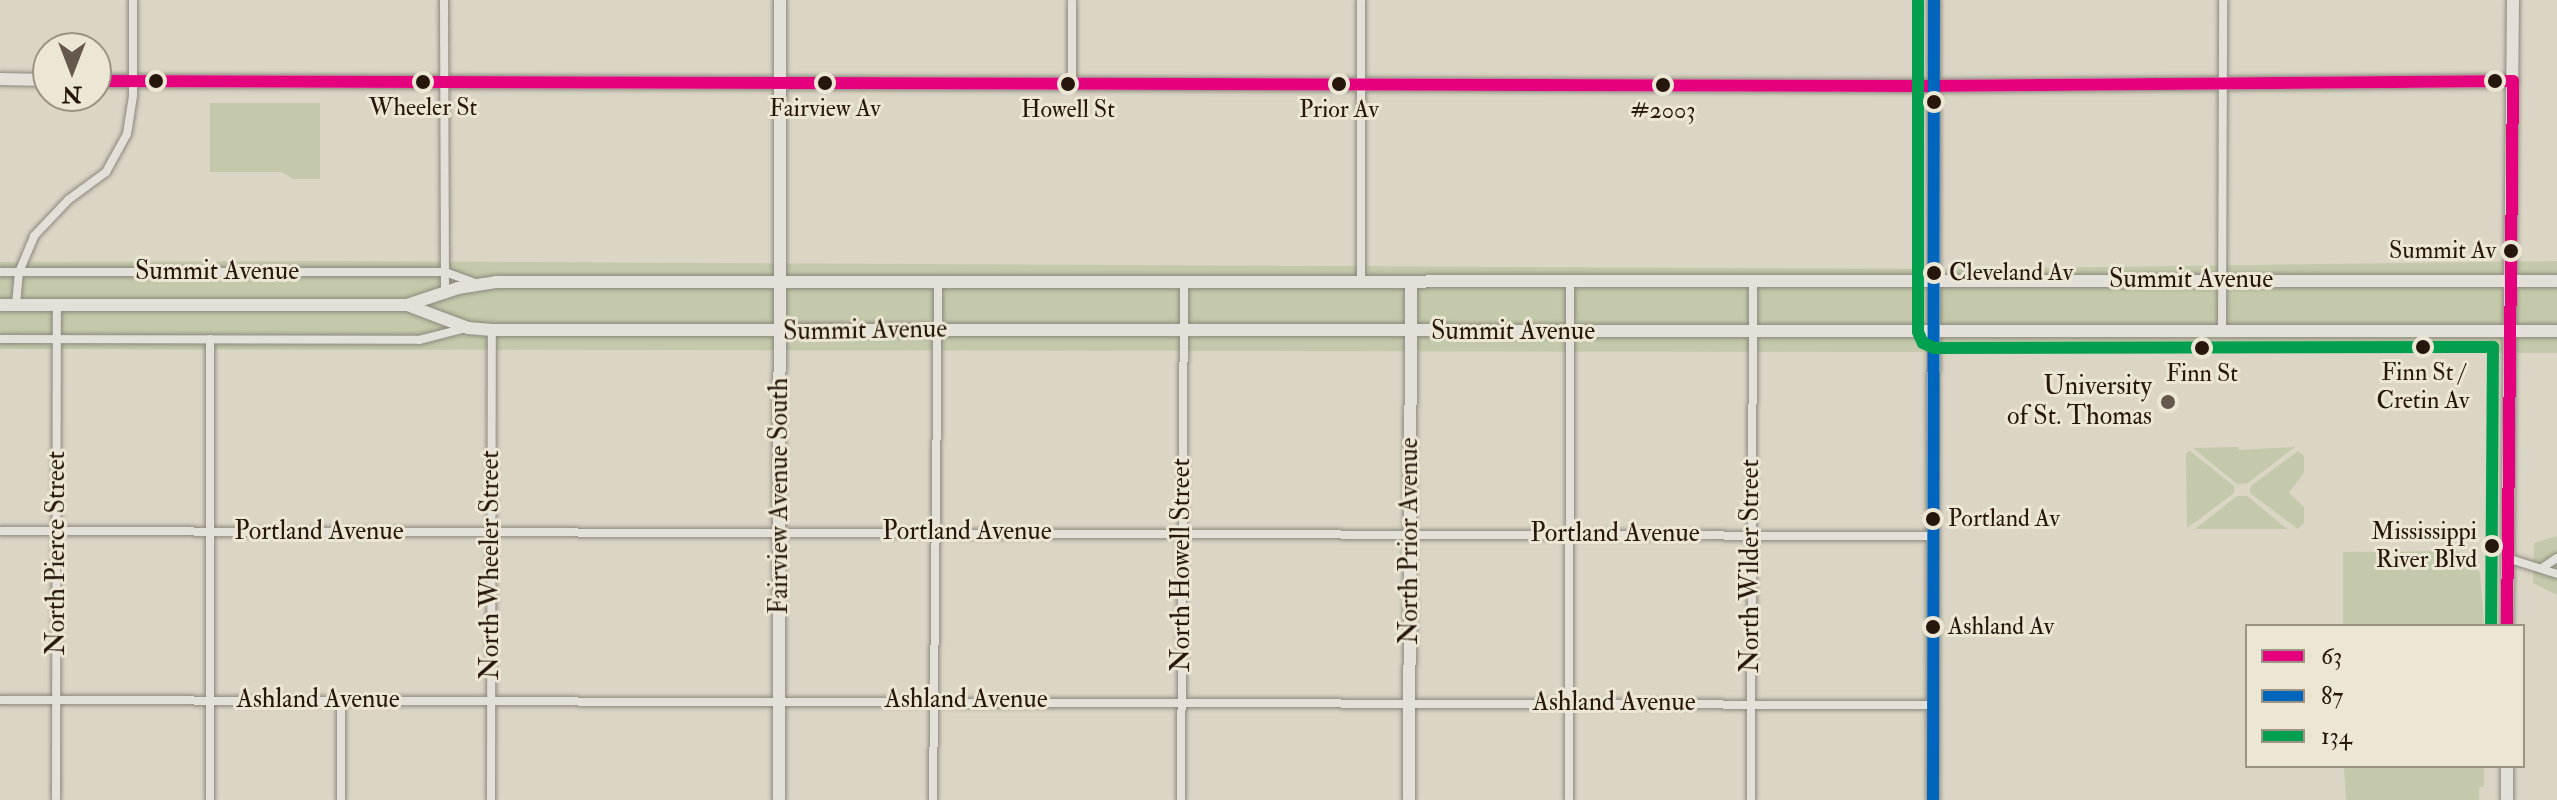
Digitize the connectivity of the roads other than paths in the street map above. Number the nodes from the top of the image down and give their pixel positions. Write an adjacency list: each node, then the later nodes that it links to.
1 (133, 0): 12 (street)
2 (444, 0): 15 (street)
3 (780, 0): 13 (street, Fairview Avenue South)
4 (1072, 0): 16 (street)
5 (1361, 0): 17 (street)
6 (1934, 0): 19 (street)
7 (2223, 0): 18 (street)
8 (2513, 0): 14 (street)
9 (0, 79): 10 (street)
10 (32, 80)
11 (112, 81): 12 (street)
12 (133, 81): 15 (street); 21 (street)
13 (780, 81): 15 (street); 16 (street); 24 (street, Fairview Avenue South)
14 (2513, 81): 18 (street); 26 (street)
15 (445, 82): 22 (street)
16 (1072, 82): 17 (street)
17 (1360, 84): 19 (street); 25 (street)
18 (2223, 85): 19 (street); 23 (street)
19 (1934, 86): 29 (street)
20 (0, 272): 21 (street, Summit Avenue)
21 (19, 272): 22 (street, Summit Avenue); 37 (street)
22 (445, 272): 31 (street, Summit Avenue); 35 (street)
23 (2222, 279): 26 (street, Summit Avenue); 29 (street, Summit Avenue); 51 (street)
24 (780, 280): 31 (street, Summit Avenue); 32 (street, Summit Avenue); 46 (street, Fairview Avenue South)
25 (1361, 281): 28 (street, Summit Avenue); 30 (street, Summit Avenue)
26 (2510, 281): 27 (street, Summit Avenue); 44 (street)
27 (2557, 281)
28 (1411, 282): 33 (street, Summit Avenue); 47 (street, North Prior Avenue)
29 (1935, 282): 34 (street, Summit Avenue); 50 (street)
30 (1184, 283): 32 (street, Summit Avenue); 43 (street, North Howell Street)
31 (481, 284): 35 (street, Summit Avenue)
32 (938, 284): 42 (street)
33 (1570, 284): 34 (street, Summit Avenue); 48 (street)
34 (1753, 284): 49 (street, North Wilder Street)
35 (445, 291): 39 (street, Summit Avenue)
36 (0, 305): 37 (street, Summit Avenue)
37 (16, 305): 38 (street, Summit Avenue)
38 (57, 305): 39 (street, Summit Avenue); 53 (street, North Pierce Street)
39 (407, 305): 40 (street, Summit Avenue)
40 (468, 328): 41 (street, Summit Avenue); 54 (street, Summit Avenue)
41 (492, 330): 46 (street, Summit Avenue); 60 (street, North Wheeler Street)
42 (937, 330): 43 (street, Summit Avenue); 46 (street, Summit Avenue); 58 (street)
43 (1184, 331): 47 (street, Summit Avenue); 59 (street, North Howell Street)
44 (2509, 331): 45 (street, Summit Avenue); 51 (street, Summit Avenue); 66 (street)
45 (2557, 331)
46 (780, 332): 62 (street, Fairview Avenue South)
47 (1411, 332): 48 (street, Summit Avenue); 61 (street, North Prior Avenue)
48 (1571, 332): 49 (street, Summit Avenue); 63 (street)
49 (1754, 332): 50 (street, Summit Avenue); 64 (street, North Wilder Street)
50 (1934, 332): 51 (street, Summit Avenue); 65 (street)
51 (2222, 334)
52 (0, 339): 53 (street, Summit Avenue)
53 (58, 339): 54 (street, Summit Avenue); 56 (street, North Pierce Street)
54 (210, 339): 57 (street)
55 (0, 531): 56 (street, Portland Avenue)
56 (57, 531): 57 (street, Portland Avenue); 74 (street, North Pierce Street)
57 (210, 532): 60 (street, Portland Avenue); 71 (street)
58 (936, 532): 59 (street, Portland Avenue); 62 (street, Portland Avenue); 72 (street)
59 (1183, 532): 61 (street, Portland Avenue); 78 (street, North Howell Street)
60 (492, 533): 62 (street, Portland Avenue); 75 (street, North Wheeler Street)
61 (1410, 533): 63 (street, Portland Avenue); 79 (street, North Prior Avenue)
62 (780, 534): 77 (street, Fairview Avenue South)
63 (1569, 534): 64 (street, Portland Avenue); 80 (street)
64 (1752, 535): 65 (street, Portland Avenue); 81 (street, North Wilder Street)
65 (1934, 536): 82 (street)
66 (2507, 558): 68 (street); 70 (street)
67 (2557, 558): 68 (street)
68 (2542, 568): 69 (street)
69 (2557, 574)
70 (2507, 624)
71 (210, 699): 74 (street, Ashland Avenue); 76 (street, Ashland Avenue); 85 (street)
72 (935, 699): 77 (street, Ashland Avenue); 78 (street, Ashland Avenue); 89 (street)
73 (0, 700): 74 (street, Ashland Avenue)
74 (57, 700): 84 (street, North Pierce Street)
75 (491, 700): 76 (street, Ashland Avenue); 77 (street, Ashland Avenue); 87 (street, North Wheeler Street)
76 (341, 701): 86 (street)
77 (779, 701): 88 (street, Fairview Avenue South)
78 (1182, 701): 79 (street, Ashland Avenue); 90 (street, North Howell Street)
79 (1409, 703): 80 (street, Ashland Avenue); 91 (street, North Prior Avenue)
80 (1569, 703): 81 (street, Ashland Avenue); 92 (street)
81 (1750, 704): 82 (street, Ashland Avenue); 93 (street, North Wilder Street)
82 (1933, 705): 94 (street)
83 (2507, 768): 95 (street)
84 (56, 800)
85 (210, 800)
86 (341, 800)
87 (491, 800)
88 (779, 800)
89 (933, 800)
90 (1181, 800)
91 (1409, 800)
92 (1569, 800)
93 (1751, 800)
94 (1933, 800)
95 (2507, 800)

